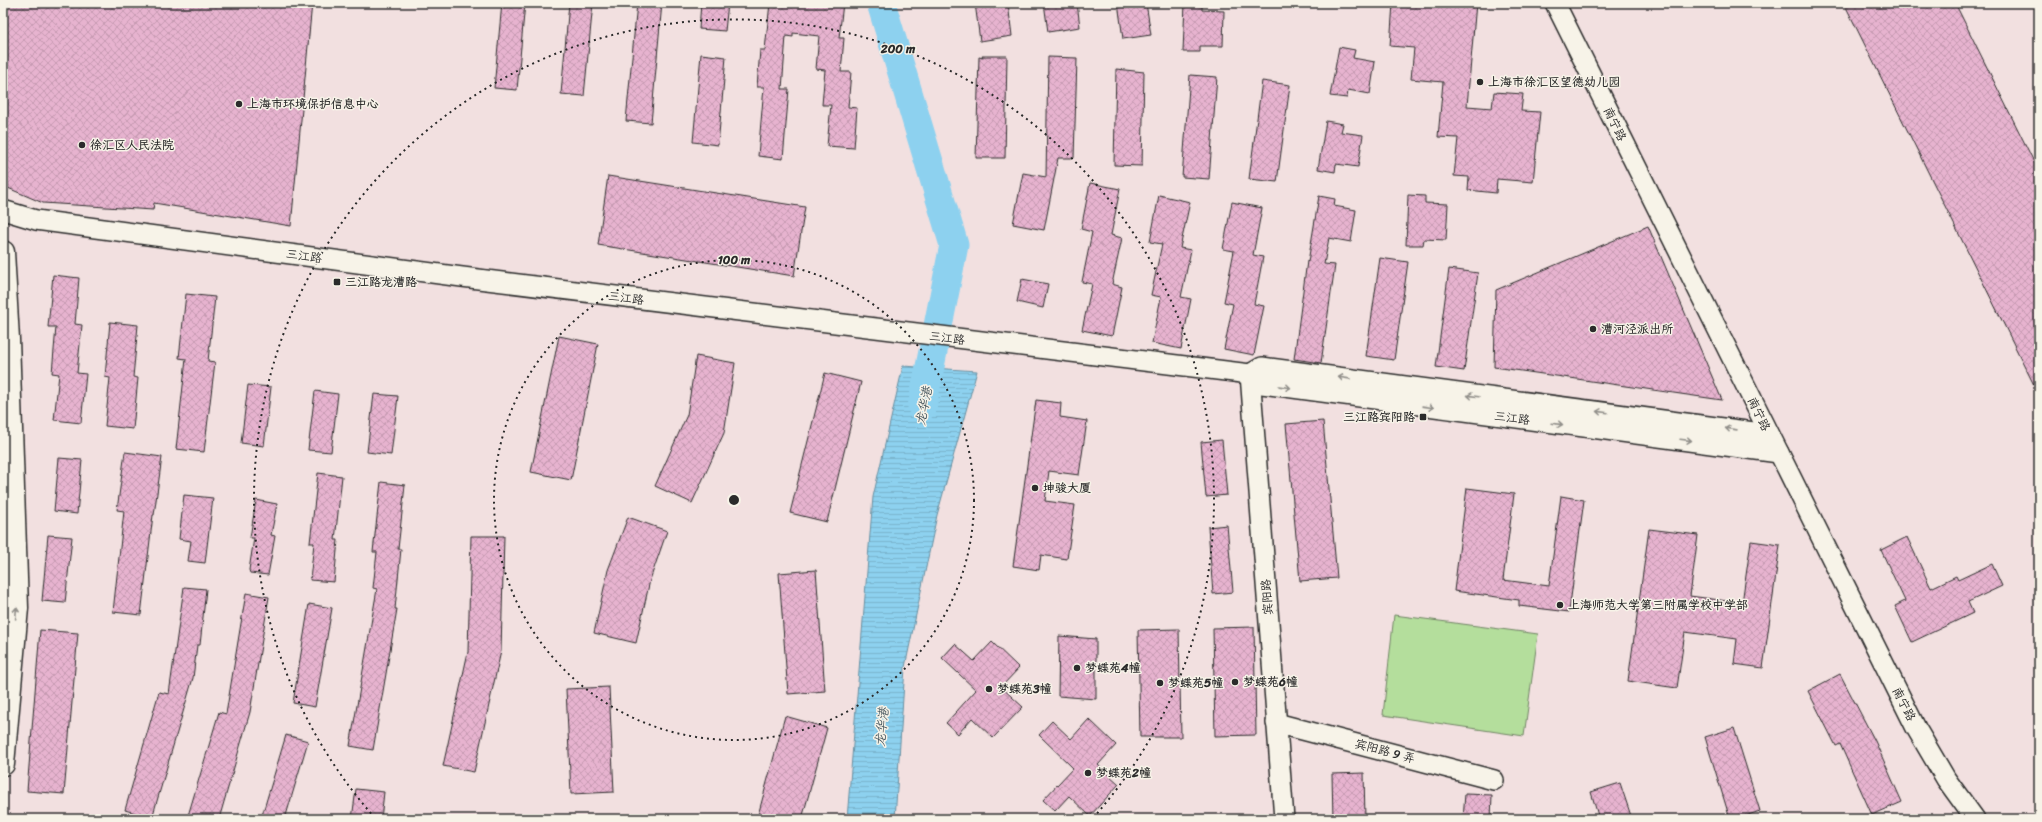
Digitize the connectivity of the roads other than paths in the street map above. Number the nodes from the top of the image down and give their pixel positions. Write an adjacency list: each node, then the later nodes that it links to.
1 (1555, 3): 5 (street, 南宁路)
2 (3, 210): 4 (street, 三江路)
3 (3, 252): 8 (main road, one-way to 3)
4 (1250, 374): 5 (street, 三江路, one-way to 4); 6 (street, 三江路, one-way to 6); 7 (street, 宾阳路)
5 (1769, 434): 6 (street, 南宁路)
6 (1778, 453): 11 (street, 南宁路)
7 (1276, 723): 9 (street, 宾阳路 9 弄); 10 (street, 宾阳路)
8 (3, 764)
9 (1494, 780)
10 (1284, 819)
11 (1975, 819)

